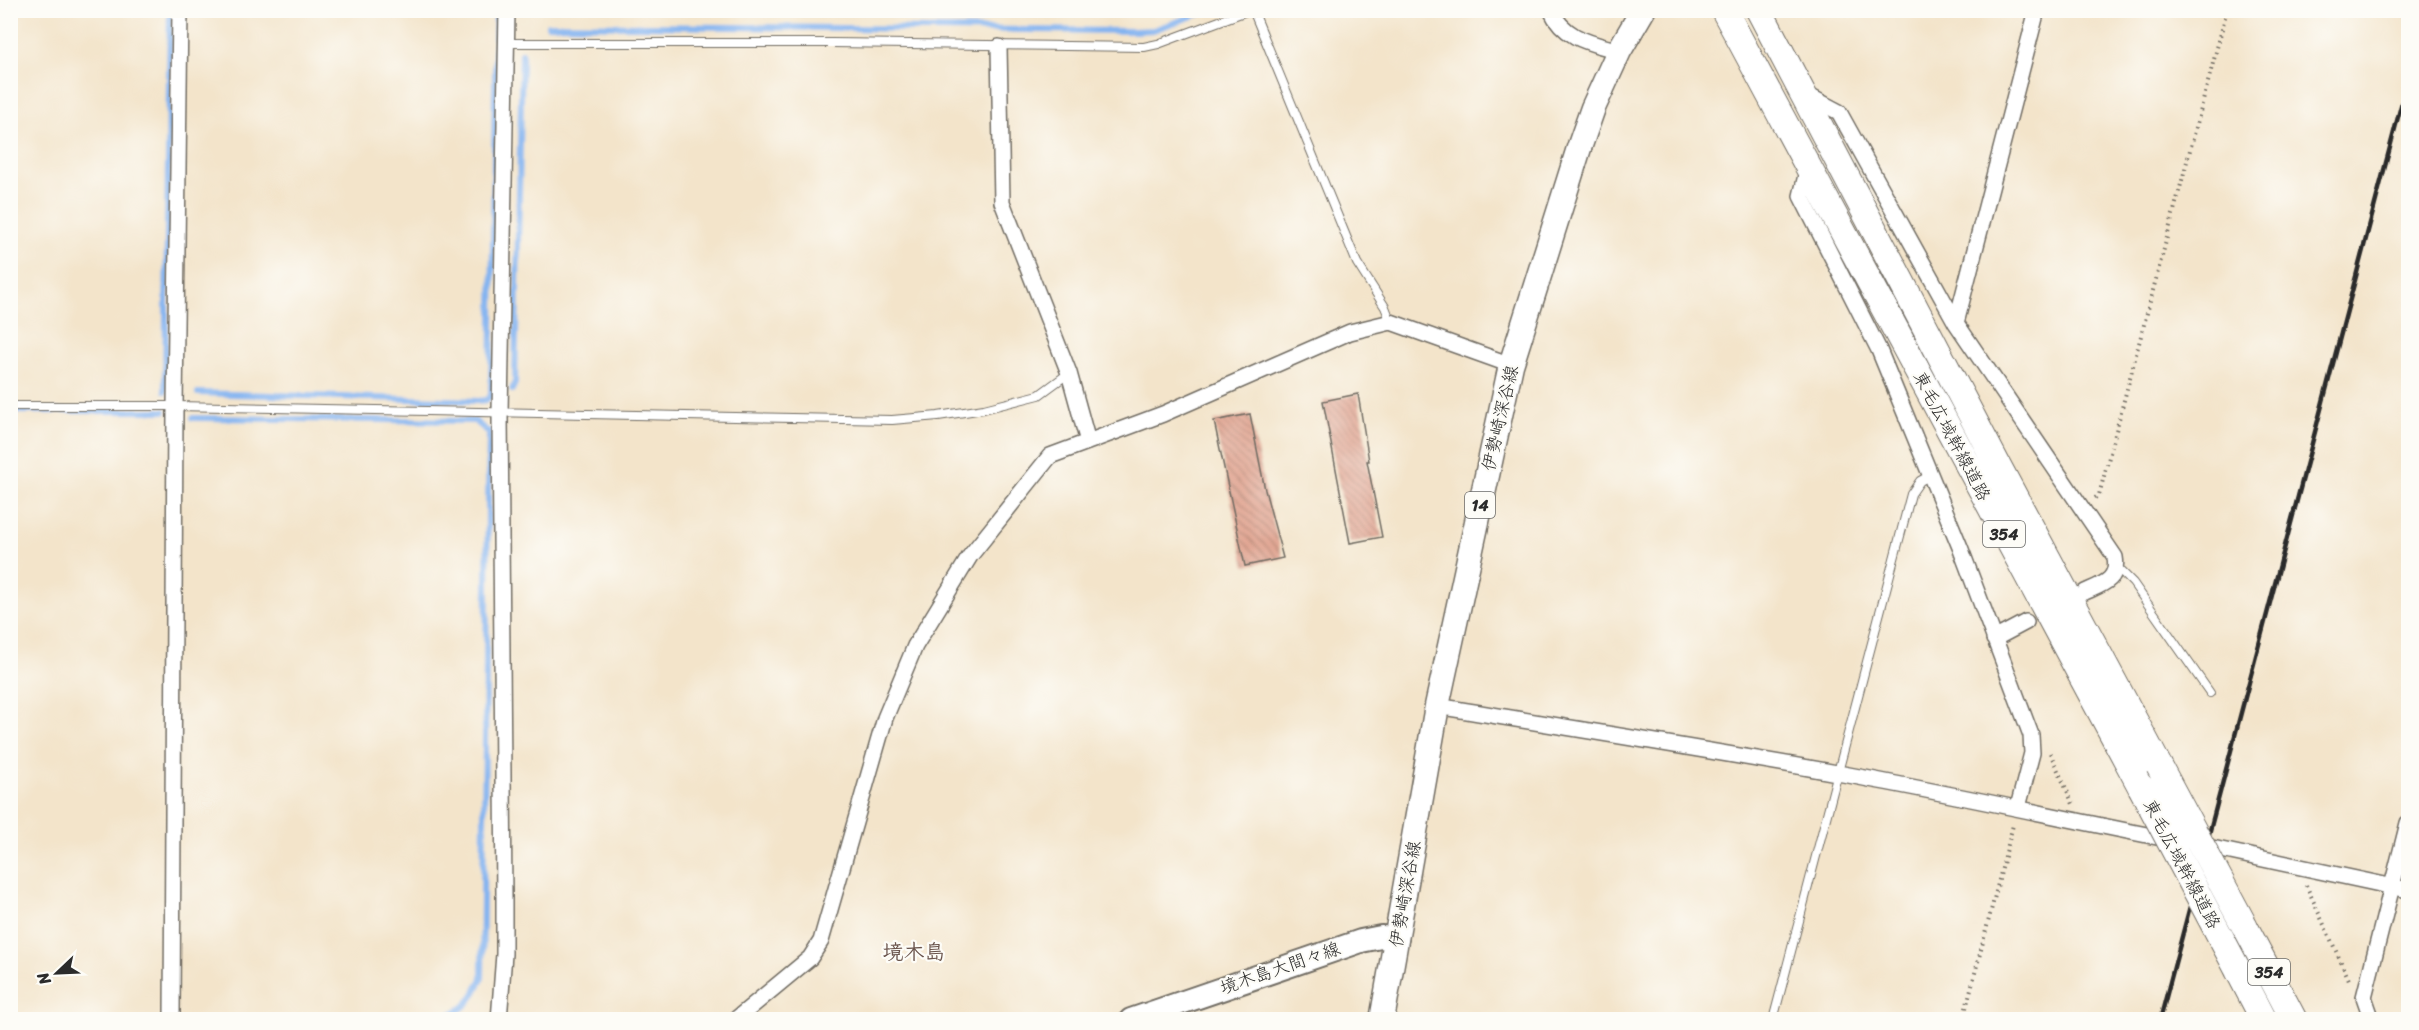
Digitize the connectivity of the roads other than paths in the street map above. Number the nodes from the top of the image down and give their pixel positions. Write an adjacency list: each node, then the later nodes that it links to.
1 (180, 10): 19 (street)
2 (507, 10): 9 (street)
3 (1251, 10): 10 (lane); 14 (lane)
4 (1551, 10): 11 (street)
5 (1643, 10): 11 (main road, 伊勢崎深谷線 / 14)
6 (1724, 10): 13 (highway, 東毛広域幹線道路 / 354)
7 (1759, 10): 12 (highway, 東毛広域幹線道路 / 354)
8 (2037, 10): 15 (street)
9 (506, 43): 10 (lane); 20 (street)
10 (999, 46): 17 (street)
11 (1619, 51): 16 (main road, 伊勢崎深谷線 / 14)
12 (1805, 93): 15 (street); 42 (highway, 東毛広域幹線道路 / 354, bridge)
13 (1808, 167): 22 (street); 41 (highway, 東毛広域幹線道路 / 354, bridge)
14 (1391, 322): 16 (street); 21 (street)
15 (1956, 323): 23 (street)
16 (1511, 365): 28 (main road, 伊勢崎深谷線 / 14)
17 (1069, 373): 20 (lane); 21 (street)
18 (10, 406): 19 (lane)
19 (175, 406): 20 (lane); 35 (street)
20 (500, 413): 36 (street)
21 (1088, 442): 37 (street)
22 (1931, 476): 26 (street); 29 (lane)
23 (2117, 567): 24 (street); 27 (lane)
24 (2085, 592)
25 (2026, 622): 26 (street)
26 (1994, 639): 30 (street)
27 (2210, 693)
28 (1437, 706): 29 (street); 34 (main road, 伊勢崎深谷線 / 14)
29 (1836, 772): 30 (street); 40 (lane)
30 (2018, 807): 32 (street)
31 (2409, 823): 32 (street)
32 (2391, 886): 33 (street); 43 (street)
33 (2409, 890)
34 (1397, 938): 38 (main road, 境木島大間々線); 39 (main road, 伊勢崎深谷線 / 14)
35 (172, 1020)
36 (499, 1020)
37 (735, 1020)
38 (1131, 1020)
39 (1382, 1020)
40 (1773, 1020)
41 (2264, 1020)
42 (2294, 1020)
43 (2372, 1020)

